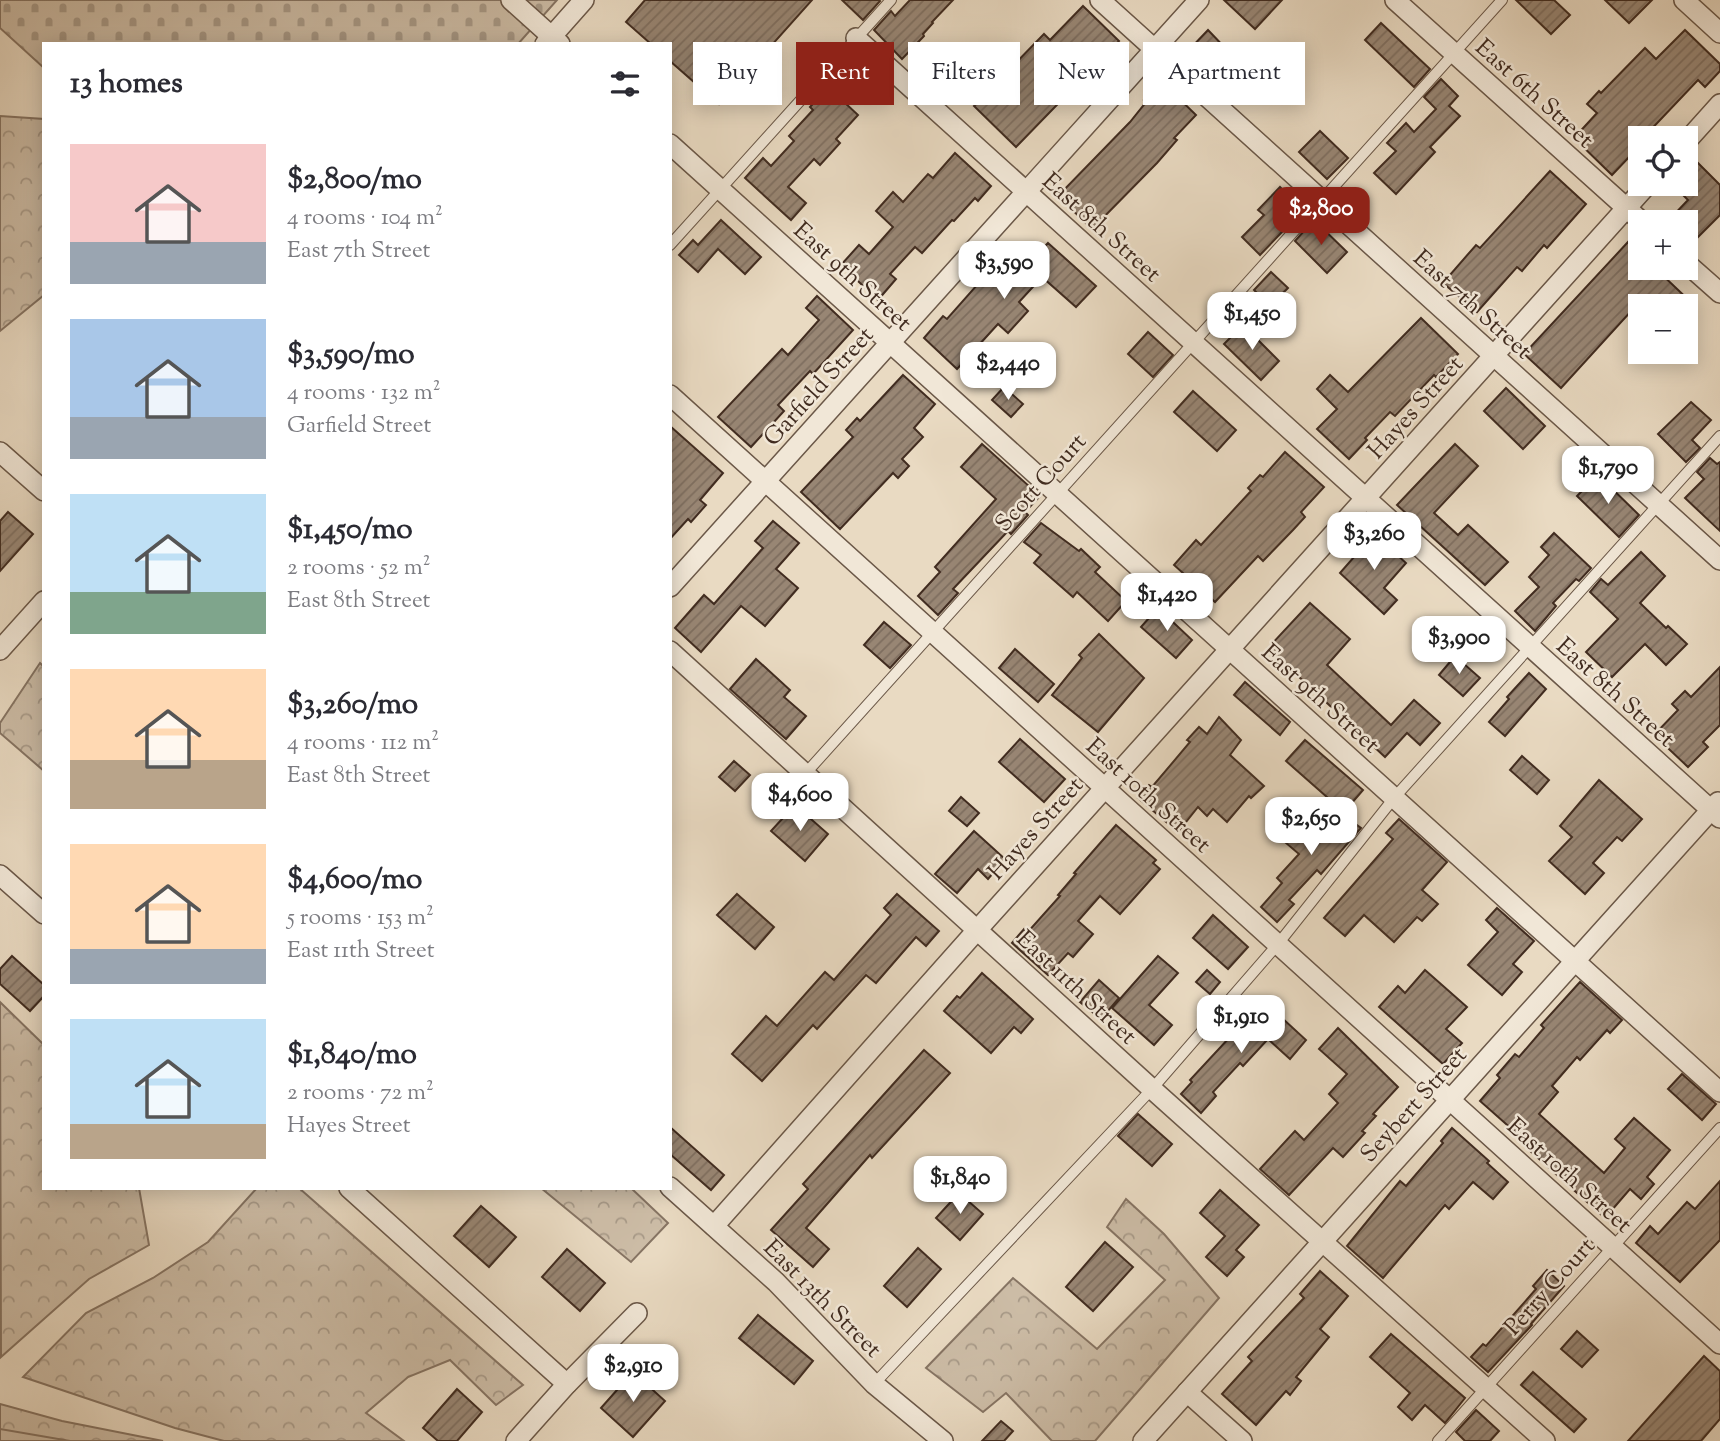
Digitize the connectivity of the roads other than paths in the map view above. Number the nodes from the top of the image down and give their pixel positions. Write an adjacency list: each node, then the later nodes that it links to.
1 (511, 0): 11 (street)
2 (584, 0): 11 (street)
3 (891, 0): 10 (lane)
4 (1100, 0): 12 (street, East 7th Street)
5 (1199, 0): 13 (street, Garfield Street)
6 (1395, 0): 14 (street, East 6th Street)
7 (1502, 0): 14 (lane, Scott Court)
8 (1684, 0): 9 (street)
9 (1720, 33)
10 (856, 38): 20 (lane); 21 (street, East 8th Street)
11 (552, 41)
12 (1146, 42)
13 (1160, 42)
14 (1454, 53): 23 (lane, Scott Court); 24 (street, East 6th Street)
15 (1143, 61): 21 (street, Garfield Street)
16 (1720, 104): 18 (street)
17 (1216, 105): 23 (street, East 7th Street)
18 (1698, 129)
19 (672, 146): 20 (street, East 9th Street)
20 (720, 189): 26 (lane); 29 (street, East 9th Street)
21 (1026, 191): 29 (street, Garfield Street); 30 (street, East 8th Street)
22 (1637, 196): 24 (street, Hayes Street)
23 (1322, 200): 30 (lane, Scott Court); 31 (street, East 7th Street)
24 (1626, 208): 25 (street, East 6th Street); 31 (street, Hayes Street)
25 (1628, 210)
26 (672, 243)
27 (1698, 274): 28 (street)
28 (1720, 293)
29 (890, 343): 35 (street, Garfield Street); 37 (street, East 9th Street)
30 (1194, 343): 37 (lane, Scott Court); 38 (street, East 8th Street)
31 (1494, 356): 38 (street, Hayes Street); 39 (street, East 7th Street)
32 (672, 397): 35 (street, East 10th Street)
33 (1720, 436): 39 (lane)
34 (0, 452): 36 (street)
35 (766, 481): 41 (street, Garfield Street); 43 (street, East 10th Street)
36 (42, 489)
37 (1057, 494): 43 (lane, Scott Court); 45 (street, East 9th Street)
38 (1366, 498): 44 (street, East 8th Street); 45 (street, Hayes Street)
39 (1658, 505): 40 (street, East 7th Street); 44 (lane)
40 (1720, 560)
41 (672, 585)
42 (42, 603): 46 (street)
43 (933, 632): 48 (lane, Scott Court); 49 (street, East 10th Street)
44 (1530, 647): 50 (lane); 51 (street, East 8th Street)
45 (1229, 649): 49 (street, Hayes Street); 50 (street, East 9th Street)
46 (0, 650)
47 (672, 653): 48 (street, East 11th Street)
48 (806, 773): 54 (street, East 11th Street)
49 (1105, 788): 54 (street, Hayes Street); 55 (street, East 10th Street)
50 (1394, 798): 55 (lane); 56 (street, East 9th Street)
51 (1717, 810): 56 (street, Seybert Street)
52 (0, 874): 53 (street)
53 (42, 912)
54 (978, 929): 57 (street, East 11th Street); 63 (street, Hayes Street)
55 (1278, 944): 57 (lane); 59 (street, East 10th Street)
56 (1575, 961): 58 (street, East 9th Street); 59 (street, Seybert Street)
57 (1152, 1089): 64 (street, East 11th Street); 69 (lane)
58 (1720, 1092)
59 (1450, 1100): 64 (street, Seybert Street); 65 (street, East 10th Street)
60 (1720, 1128): 65 (lane, Perry Court)
61 (672, 1189): 63 (street, East 13th Street)
62 (351, 1190): 68 (street)
63 (713, 1226): 69 (street, East 13th Street)
64 (1323, 1241): 70 (street, East 11th Street); 71 (street, Seybert Street)
65 (1613, 1247): 67 (street, East 10th Street); 70 (lane, Perry Court)
66 (638, 1313): 68 (street)
67 (1720, 1344)
68 (567, 1384): 72 (street)
69 (874, 1384): 73 (street, East 13th Street)
70 (1486, 1388): 76 (lane, Perry Court); 77 (street, East 11th Street)
71 (1187, 1392): 74 (street, Seybert Street); 75 (street)
72 (516, 1441)
73 (943, 1441)
74 (1143, 1441)
75 (1242, 1441)
76 (1438, 1441)
77 (1545, 1441)

